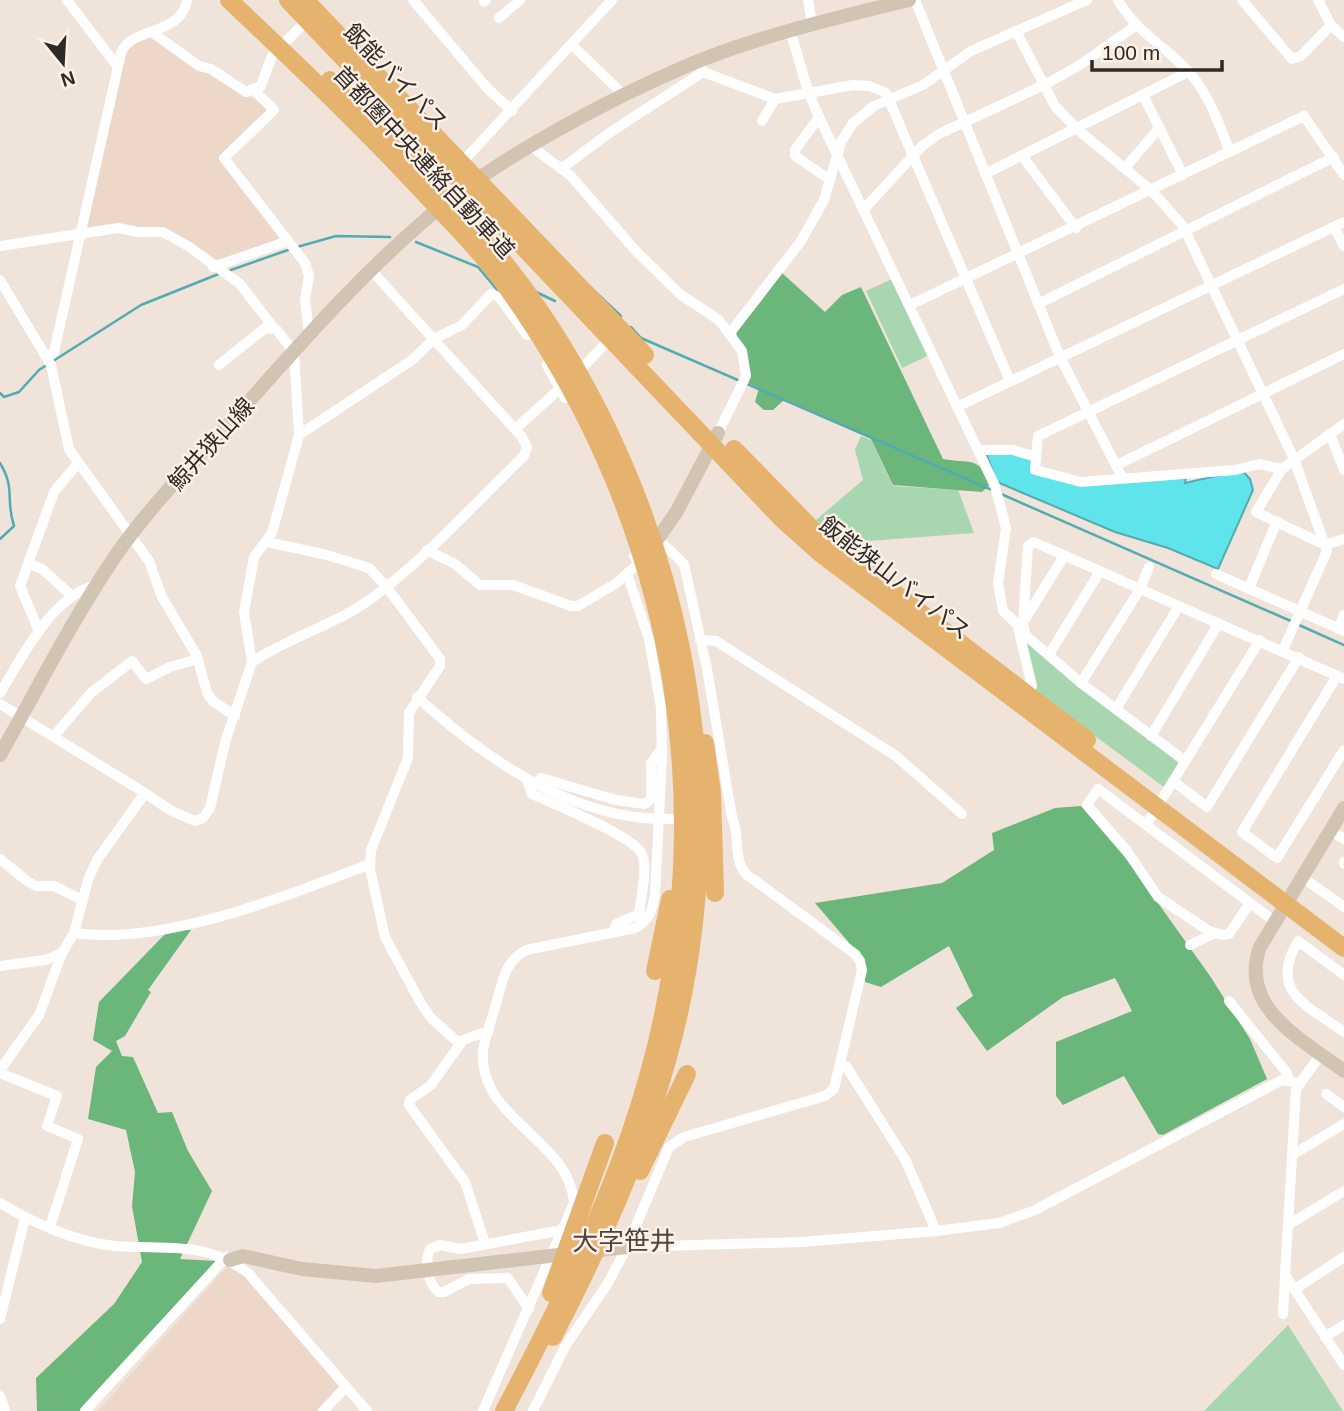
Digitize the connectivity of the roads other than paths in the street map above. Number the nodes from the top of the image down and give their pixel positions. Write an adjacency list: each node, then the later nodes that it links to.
1 (67, 0): 26 (street)
2 (187, 0): 24 (street)
3 (229, 0): 115 (highway, 首都圏中央連絡自動車道)
4 (247, 0): 115 (highway, 首都圏中央連絡自動車道)
5 (288, 0): 18 (highway, 飯能バイパス)
6 (305, 0): 56 (highway, 飯能バイパス)
7 (413, 0): 37 (street)
8 (520, 0): 17 (street)
9 (808, 0): 19 (street)
10 (909, 0): 19 (street, 鯨井狭山線)
11 (915, 0): 28 (street)
12 (1087, 0): 23 (street)
13 (1118, 0): 20 (street)
14 (1242, 0): 22 (street)
15 (1318, 0): 22 (street)
16 (606, 2): 25 (street)
17 (499, 18)
18 (307, 20): 31 (street); 56 (highway, 飯能バイパス)
19 (812, 24): 21 (street, 鯨井狭山線)
20 (1135, 26): 29 (street); 30 (street)
21 (790, 30): 27 (street, 鯨井狭山線); 32 (street)
22 (1339, 30)
23 (1016, 31): 28 (street); 30 (street)
24 (153, 33): 26 (street); 31 (street)
25 (572, 45): 33 (street); 37 (street)
26 (117, 66): 62 (street)
27 (701, 66): 33 (street, 鯨井狭山線); 35 (street); 51 (street)
28 (944, 72): 36 (street); 40 (street)
29 (1188, 72): 34 (street); 44 (street)
30 (1044, 85): 40 (street); 42 (street)
31 (255, 90): 65 (street)
32 (808, 92): 35 (street); 36 (street); 38 (street)
33 (624, 95): 43 (street, 鯨井狭山線)
34 (1143, 95): 41 (street); 42 (street)
35 (775, 99): 39 (street)
36 (890, 100): 45 (street); 47 (street)
37 (512, 111): 46 (street)
38 (819, 117): 45 (street); 55 (street)
39 (762, 121)
40 (964, 122): 47 (street); 52 (street)
41 (1160, 128): 50 (street); 53 (street)
42 (1077, 129): 48 (street); 50 (street)
43 (532, 147): 51 (street); 56 (street, 鯨井狭山線)
44 (1230, 152): 49 (street); 53 (street)
45 (837, 154): 55 (street); 58 (street)
46 (468, 156)
47 (912, 156): 58 (street); 69 (street)
48 (1022, 156): 52 (street); 60 (street)
49 (1335, 157): 54 (street); 61 (street)
50 (1125, 168): 57 (street)
51 (561, 169): 76 (street)
52 (985, 174): 66 (street)
53 (1183, 175): 57 (street)
54 (1344, 175)
55 (830, 180): 76 (street)
56 (473, 183): 68 (street, 鯨井狭山線); 78 (highway, 飯能狭山バイパス); 95 (highway, 飯能狭山バイパス)
57 (1152, 191): 60 (street); 61 (street)
58 (864, 209): 74 (street)
59 (1339, 225): 64 (street); 71 (street)
60 (1076, 228): 66 (street)
61 (1185, 230): 71 (street); 73 (street)
62 (81, 233): 63 (street); 67 (street); 84 (street)
63 (0, 246)
64 (1344, 246)
65 (292, 247): 67 (street); 77 (street)
66 (1017, 255): 69 (street); 73 (street)
67 (213, 267): 75 (street)
68 (371, 270): 77 (street, 鯨井狭山線); 79 (street)
69 (965, 279): 74 (street); 86 (street)
70 (0, 280): 84 (street)
71 (1211, 286): 80 (street); 83 (street)
72 (1344, 289): 80 (street)
73 (1038, 304): 83 (street)
74 (910, 305): 89 (street)
75 (274, 328): 81 (street); 85 (street)
76 (730, 333): 95 (street)
77 (309, 334): 81 (street, 鯨井狭山線)
78 (611, 338): 87 (street); 95 (highway, 飯能狭山バイパス)
79 (434, 340): 87 (street); 92 (street); 94 (street)
80 (1237, 341): 88 (street); 90 (street)
81 (294, 352): 94 (street); 106 (street, 鯨井狭山線)
82 (1344, 355): 88 (street)
83 (1060, 357): 86 (street); 90 (street)
84 (48, 358): 100 (street)
85 (219, 365)
86 (1010, 381): 89 (street)
87 (560, 389): 92 (street); 115 (street)
88 (1263, 394): 99 (street); 101 (street)
89 (959, 406): 97 (street)
90 (1089, 412): 98 (street); 101 (street)
91 (1344, 425): 93 (street)
92 (515, 429): 111 (street)
93 (1330, 434): 96 (street); 99 (street)
94 (299, 435): 109 (street)
95 (715, 438): 108 (street); 141 (highway, 飯能狭山バイパス); 179 (highway, 飯能狭山バイパス)
96 (1340, 446): 103 (street)
97 (979, 450): 98 (street); 141 (street)
98 (1036, 457): 104 (street)
99 (1294, 459): 102 (street); 110 (street)
100 (78, 463): 106 (street); 113 (street)
101 (1117, 465): 104 (street)
102 (1282, 469): 104 (street); 105 (street)
103 (1344, 470)
104 (1122, 477)
105 (1277, 521): 110 (street); 120 (street)
106 (131, 536): 118 (street, 鯨井狭山線); 136 (street)
107 (1344, 538): 110 (street)
108 (659, 540): 115 (street); 131 (street)
109 (267, 542): 119 (street); 137 (street)
110 (1325, 545): 125 (street)
111 (427, 550): 115 (street); 119 (street)
112 (1064, 556): 116 (street); 127 (street); 127 (street)
113 (28, 563): 122 (street); 130 (street)
114 (1149, 567): 121 (street)
115 (644, 569): 123 (highway, 首都圏中央連絡自動車道); 149 (street); 151 (highway, 首都圏中央連絡自動車道)
116 (1100, 571): 121 (street); 134 (street)
117 (1216, 574): 120 (street)
118 (98, 583): 122 (street); 145 (street, 鯨井狭山線)
119 (386, 586): 137 (street); 142 (street)
120 (1249, 588): 125 (street)
121 (1140, 589): 124 (street); 139 (street)
122 (72, 596): 130 (street)
123 (670, 597): 169 (highway); 206 (highway, 首都圏中央連絡自動車道)
124 (1179, 606): 128 (street); 144 (street)
125 (1298, 614): 129 (street); 133 (street)
126 (1344, 615): 129 (street)
127 (1023, 622): 134 (street)
128 (1219, 623): 132 (street); 148 (street)
129 (1341, 630)
130 (39, 632): 140 (street)
131 (700, 640): 158 (street); 159 (street)
132 (1260, 640): 133 (street); 153 (street)
133 (1283, 650): 135 (street)
134 (1050, 653): 139 (street)
135 (1299, 657): 138 (street); 155 (street)
136 (198, 659): 146 (street); 147 (street)
137 (252, 662): 146 (street)
138 (1341, 677): 150 (street)
139 (1082, 682): 144 (street)
140 (0, 693)
141 (1027, 695): 177 (highway, 飯能狭山バイパス)
142 (417, 697): 154 (street); 167 (street)
143 (0, 704): 145 (street)
144 (1116, 709): 148 (street)
145 (22, 716): 147 (street); 152 (street, 鯨井狭山線)
146 (235, 716): 156 (street)
147 (54, 736): 156 (street)
148 (1151, 736): 153 (street)
149 (662, 748): 154 (street); 161 (street)
150 (1344, 750)
151 (681, 754): 182 (highway); 206 (highway, 首都圏中央連絡自動車道)
152 (0, 755)
153 (1185, 761): 155 (street)
154 (531, 783): 161 (street); 174 (street)
155 (1172, 783): 163 (street)
156 (145, 793): 170 (street)
157 (1344, 808): 164 (street)
158 (962, 814)
159 (732, 817): 160 (street); 189 (street)
160 (721, 818)
161 (659, 819): 162 (street); 174 (street)
162 (671, 819)
163 (1148, 822): 171 (street); 176 (street)
164 (1330, 831): 165 (street); 168 (street)
165 (1344, 839)
166 (0, 859): 170 (street)
167 (370, 864): 175 (street); 187 (street)
168 (1301, 879): 172 (street); 173 (street)
169 (715, 894)
170 (82, 900): 175 (street)
171 (1251, 904): 173 (street); 176 (street)
172 (1344, 907)
173 (1275, 919): 188 (street)
174 (614, 932): 185 (street)
175 (75, 933): 180 (street)
176 (1215, 933): 178 (street)
177 (1344, 934)
178 (1190, 945)
179 (1344, 948)
180 (62, 953): 181 (street); 190 (street)
181 (0, 966)
182 (654, 971)
183 (1344, 975): 186 (street)
184 (1229, 1002): 193 (street)
185 (489, 1031): 187 (street); 206 (street)
186 (1344, 1032)
187 (460, 1044): 207 (street)
188 (1321, 1054): 191 (street); 194 (street)
189 (841, 1063): 205 (street); 208 (street)
190 (0, 1071): 204 (street)
191 (1344, 1071)
192 (687, 1074): 206 (highway)
193 (1288, 1079): 194 (street); 205 (street)
194 (1300, 1083): 199 (street)
195 (1326, 1094): 196 (street)
196 (1344, 1107)
197 (1344, 1124): 199 (street)
198 (605, 1143): 206 (highway)
199 (1292, 1155): 203 (street)
200 (1344, 1191): 203 (street)
201 (0, 1203): 202 (street)
202 (24, 1218): 204 (street); 213 (street)
203 (1288, 1225): 214 (street)
204 (50, 1227): 210 (street)
205 (936, 1231): 208 (street)
206 (578, 1234): 207 (street); 211 (highway, 首都圏中央連絡自動車道); 211 (highway)
207 (485, 1243): 212 (street)
208 (627, 1247): 212 (street); 231 (street)
209 (1344, 1257): 215 (street)
210 (228, 1259): 212 (street); 222 (street); 225 (street)
211 (568, 1266): 216 (street); 229 (highway); 230 (highway, 首都圏中央連絡自動車道)
212 (428, 1269): 216 (street)
213 (5, 1274): 218 (street)
214 (1285, 1275): 215 (street); 217 (street)
215 (1295, 1289): 220 (street)
216 (529, 1309): 228 (street)
217 (1283, 1314)
218 (0, 1320)
219 (1344, 1325): 220 (street)
220 (1325, 1337): 221 (street)
221 (1344, 1365)
222 (345, 1388): 226 (street); 227 (street)
223 (0, 1396): 224 (street)
224 (3, 1409)
225 (85, 1411)
226 (323, 1411)
227 (367, 1411)
228 (483, 1411)
229 (504, 1411)
230 (516, 1411)
231 (533, 1411)

